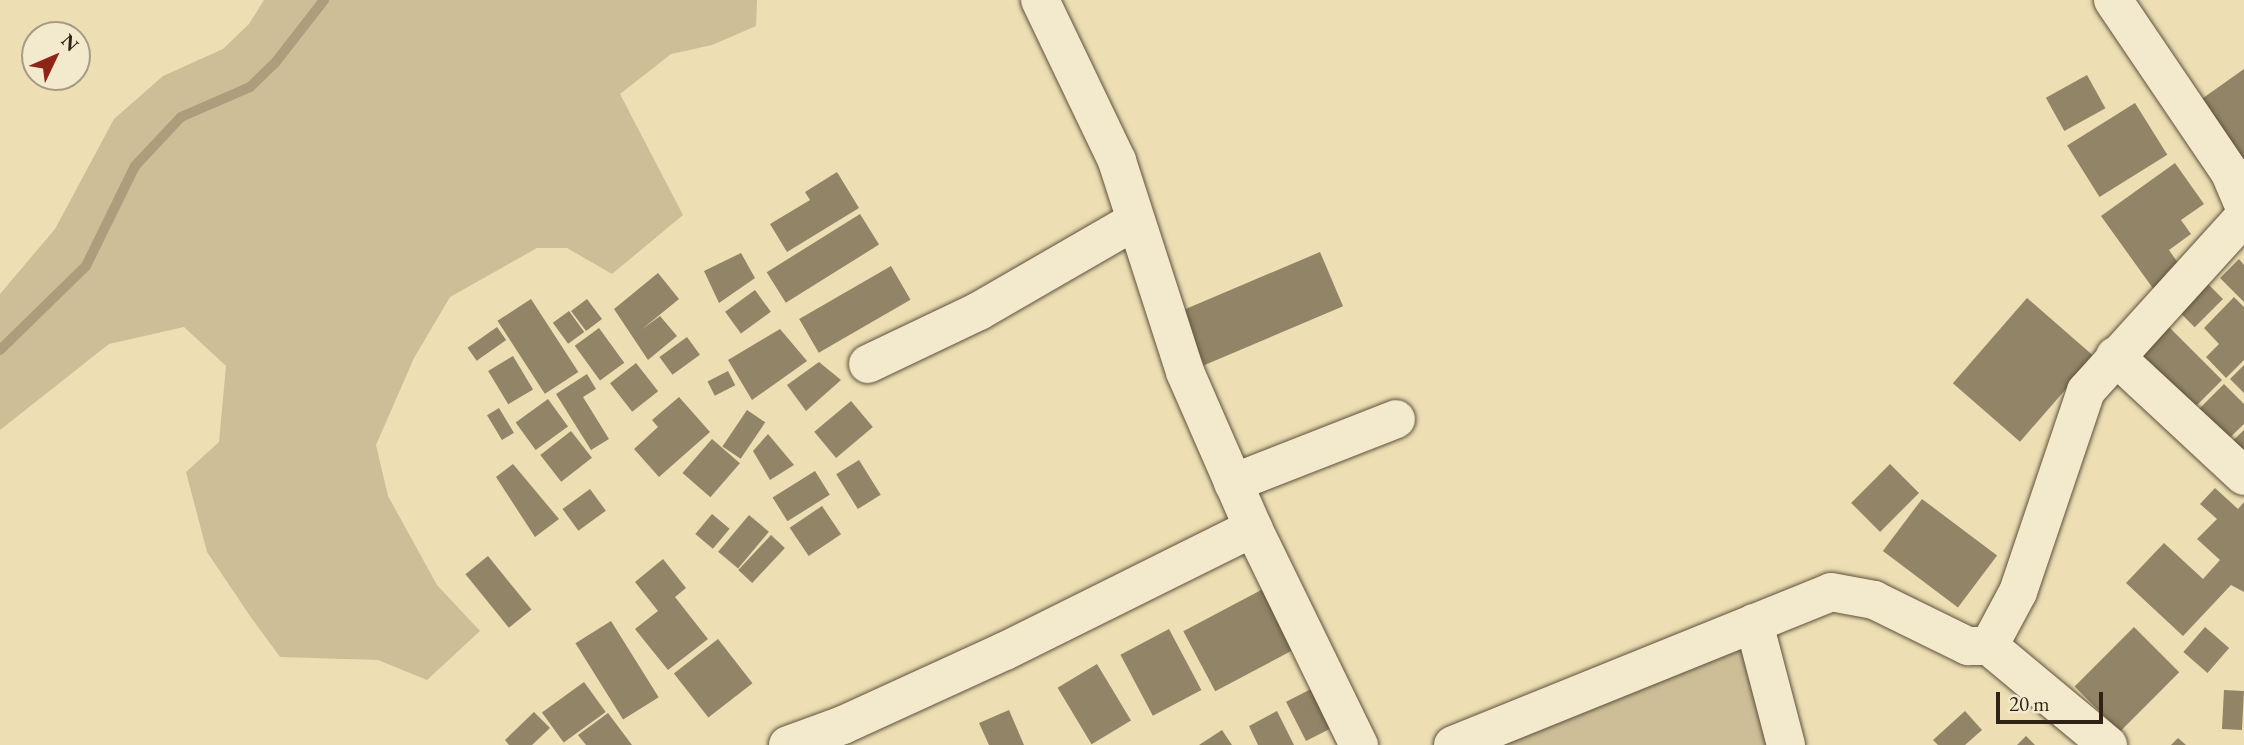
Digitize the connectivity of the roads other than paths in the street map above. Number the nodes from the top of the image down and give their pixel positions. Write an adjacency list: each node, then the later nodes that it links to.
1 (1040, 0): 5 (street)
2 (2113, 0): 3 (street)
3 (2244, 206)
4 (2244, 217): 6 (street)
5 (1133, 222): 7 (street); 10 (street)
6 (2115, 356): 9 (street); 13 (street)
7 (868, 364)
8 (1396, 419): 10 (street)
9 (2244, 476)
10 (1233, 483): 11 (street)
11 (1253, 527): 14 (street); 15 (street)
12 (1754, 623): 13 (street); 16 (street); 17 (street)
13 (1989, 646): 18 (street)
14 (788, 745)
15 (1359, 745)
16 (1453, 745)
17 (1786, 745)
18 (2108, 745)

